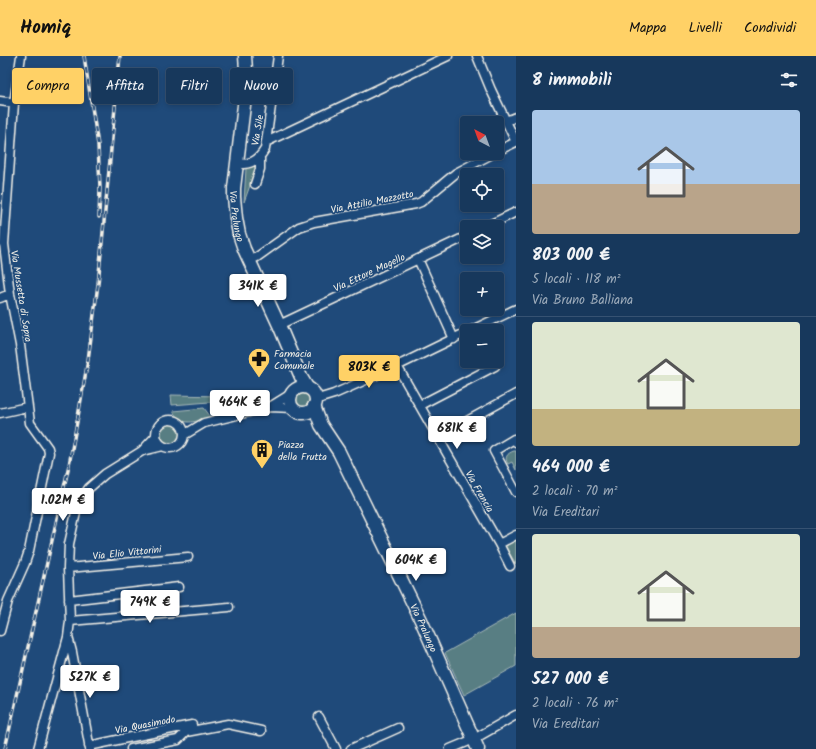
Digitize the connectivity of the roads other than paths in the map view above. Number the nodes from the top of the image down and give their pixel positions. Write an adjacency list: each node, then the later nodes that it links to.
1 (21, 56): 6 (street, Via Mussetta di Sopra)
2 (278, 56): 12 (street, Via Sile)
3 (448, 56): 12 (street)
4 (477, 56): 11 (street)
5 (247, 57): 17 (street, Via Pralungo)
6 (19, 68)
7 (0, 101): 8 (street)
8 (12, 103)
9 (14, 104): 19 (street, Via Mussetta di Sopra)
10 (516, 117): 11 (street)
11 (506, 122): 13 (street)
12 (266, 142): 15 (street, Via Sile)
13 (516, 142): 14 (street)
14 (504, 148)
15 (260, 157): 17 (street, Via Sile); 18 (street)
16 (481, 160): 24 (street, Via Attilio Mazzotto)
17 (236, 164): 24 (street, Via Pralungo)
18 (255, 184)
19 (4, 187): 25 (street, Via Mussetta di Sopra)
20 (516, 212): 21 (street)
21 (500, 220)
22 (460, 239): 23 (street, Via Ettore Magello)
23 (418, 260): 29 (street, Via Ettore Magello); 31 (street)
24 (249, 261): 29 (street, Via Pralungo)
25 (10, 294): 26 (street); 40 (street, Via Mussetta di Sopra)
26 (0, 298)
27 (516, 309): 28 (street)
28 (485, 324)
29 (278, 325): 32 (street, Via Pralungo)
30 (460, 336): 31 (street)
31 (454, 339): 33 (street)
32 (296, 365): 35 (street, Via Pralungo); 36 (street)
33 (397, 366): 38 (street); 39 (street, Via Francia)
34 (491, 368): 39 (street)
35 (307, 387): 36 (street); 38 (street, Via Pralungo)
36 (292, 393): 41 (street); 42 (street)
37 (516, 394): 49 (street)
38 (315, 403): 42 (street); 46 (street, Via Pralungo)
39 (420, 406): 49 (street, Via Francia)
40 (27, 407): 43 (street); 63 (street, Via Mussetta di Sopra)
41 (270, 407): 42 (street); 45 (street)
42 (299, 410): 46 (street, Via Pralungo)
43 (0, 413)
44 (181, 424): 45 (street); 47 (street); 48 (street)
45 (204, 424): 47 (street)
46 (320, 425): 70 (street, Via Pralungo)
47 (184, 435): 51 (street)
48 (156, 436): 51 (street); 52 (street)
49 (438, 437): 55 (street, Via Francia)
50 (516, 442): 53 (street)
51 (163, 446): 52 (street)
52 (142, 451): 58 (street)
53 (516, 492)
54 (516, 535): 55 (street)
55 (499, 544): 57 (street, Via Francia)
56 (188, 556): 58 (street, Via Elio Vittorini)
57 (510, 566)
58 (68, 568): 60 (street)
59 (179, 587): 60 (street)
60 (69, 600): 62 (street)
61 (230, 607): 62 (street)
62 (70, 621): 64 (street)
63 (0, 631)
64 (68, 637): 71 (street); 72 (street)
65 (516, 715): 70 (street)
66 (319, 717): 74 (street)
67 (205, 723): 71 (street, Via Quasimodo)
68 (398, 728): 75 (street)
69 (261, 731): 73 (street)
70 (476, 744): 76 (street)
71 (90, 748)
72 (38, 749)
73 (131, 749)
74 (336, 749)
75 (351, 749)
76 (450, 749)

